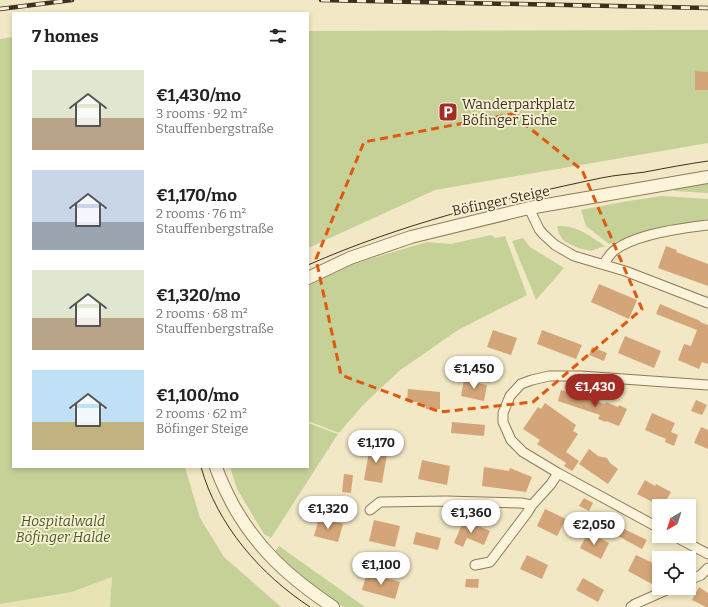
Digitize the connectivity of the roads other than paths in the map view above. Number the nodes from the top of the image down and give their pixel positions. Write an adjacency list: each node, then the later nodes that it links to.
1 (708, 177): 2 (street, Böfinger Steige)
2 (529, 208): 4 (street); 5 (street, Böfinger Steige)
3 (708, 225): 4 (street)
4 (603, 264): 6 (street)
5 (309, 278)
6 (708, 303)
7 (708, 385): 9 (street)
8 (216, 468): 19 (street)
9 (558, 473): 10 (street); 12 (street)
10 (532, 505): 11 (street); 15 (street)
11 (370, 510)
12 (652, 524)
13 (687, 543): 14 (street)
14 (708, 554)
15 (475, 566)
16 (708, 568): 17 (street)
17 (696, 577)
18 (655, 595): 20 (street)
19 (333, 607)
20 (632, 607)

